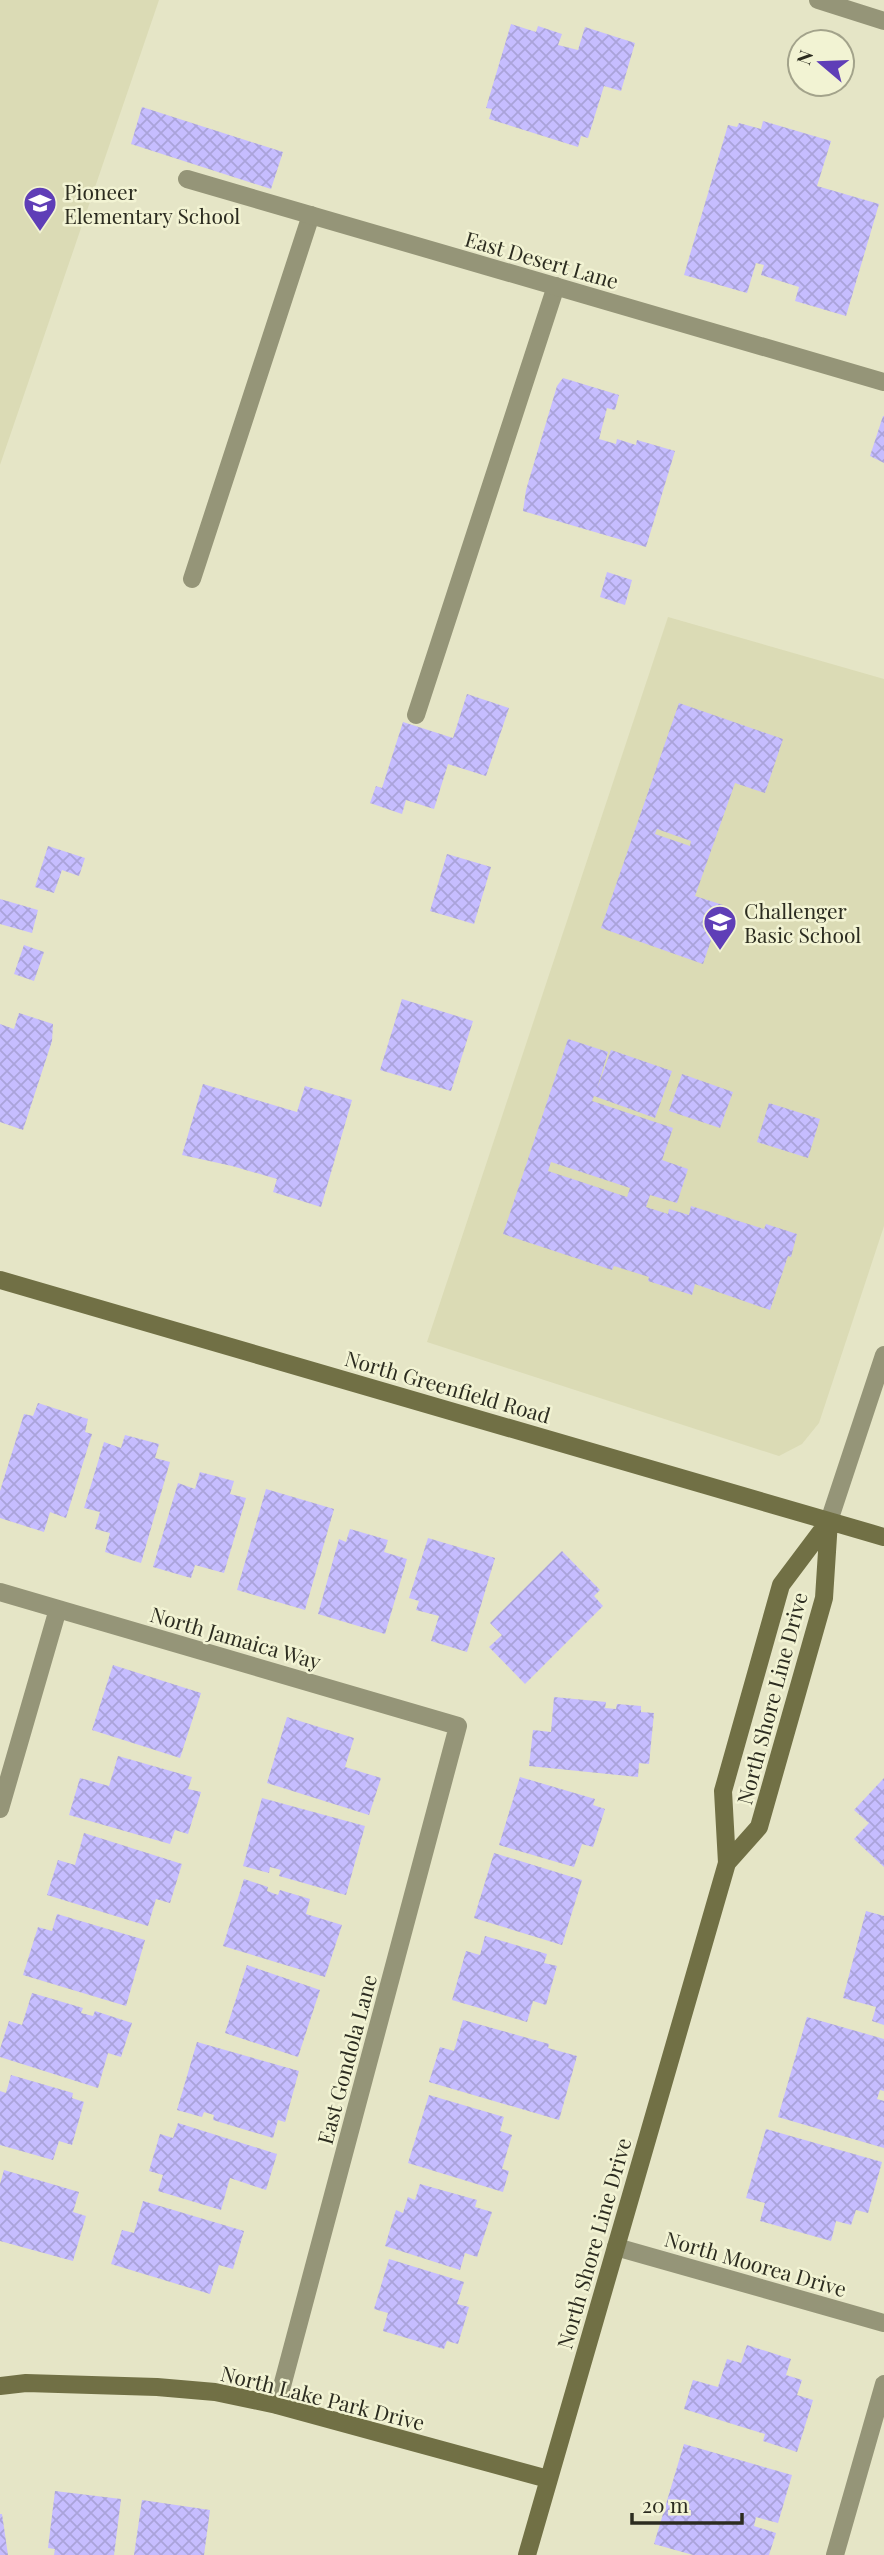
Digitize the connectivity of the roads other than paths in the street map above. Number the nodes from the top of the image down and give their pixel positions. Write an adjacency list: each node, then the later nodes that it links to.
1 (818, 0): 2 (street)
2 (884, 21)
3 (187, 179): 4 (street, East Desert Lane)
4 (311, 215): 5 (street, East Desert Lane); 7 (street)
5 (555, 286): 6 (street, East Desert Lane); 8 (street)
6 (884, 382)
7 (192, 579)
8 (415, 715)
9 (0, 1280): 11 (street, North Greenfield Road)
10 (884, 1355): 11 (street)
11 (829, 1521): 12 (street, North Greenfield Road); 17 (street, North Shore Line Drive); 17 (street, North Shore Line Drive)
12 (884, 1537)
13 (0, 1592): 14 (street, North Jamaica Way)
14 (58, 1609): 15 (street, North Jamaica Way); 16 (street)
15 (458, 1726): 22 (street, East Gondola Lane)
16 (0, 1809)
17 (727, 1863): 18 (street, North Shore Line Drive)
18 (615, 2247): 19 (street, North Moorea Drive); 23 (street, North Shore Line Drive)
19 (884, 2323)
20 (884, 2384): 25 (street)
21 (0, 2386): 22 (street, North Lake Park Drive)
22 (277, 2405): 23 (street, North Lake Park Drive)
23 (548, 2479): 24 (street, North Shore Line Drive)
24 (527, 2555)
25 (835, 2555)

